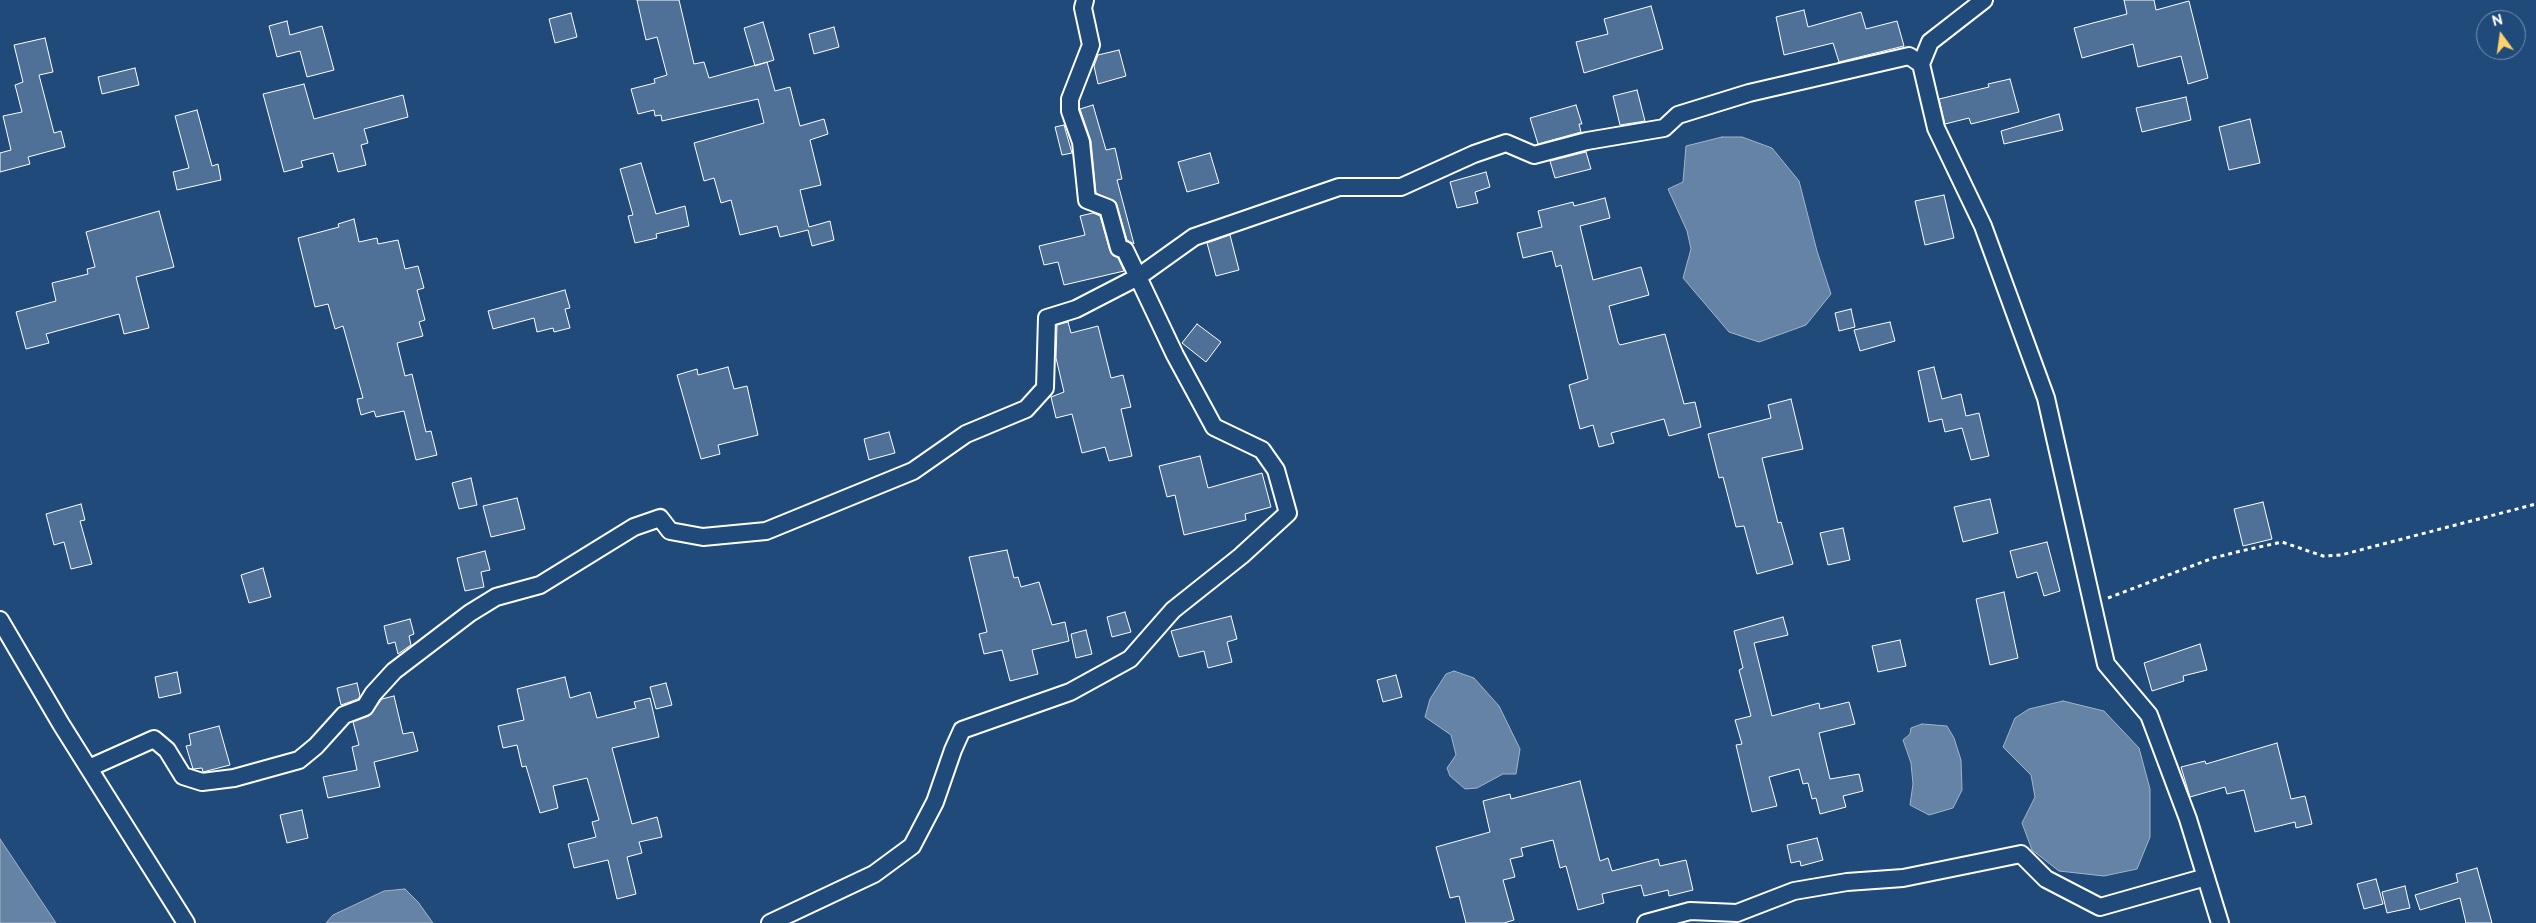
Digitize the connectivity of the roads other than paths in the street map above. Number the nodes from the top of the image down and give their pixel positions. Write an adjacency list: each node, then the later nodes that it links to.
1 (1084, 0): 4 (street)
2 (1984, 0): 3 (street)
3 (1921, 64): 4 (street); 7 (street)
4 (1138, 277): 6 (street); 9 (street)
5 (0, 620): 6 (street)
6 (89, 768): 8 (street)
7 (2206, 877): 10 (street); 11 (street)
8 (186, 923)
9 (770, 923)
10 (1646, 923)
11 (2220, 923)

